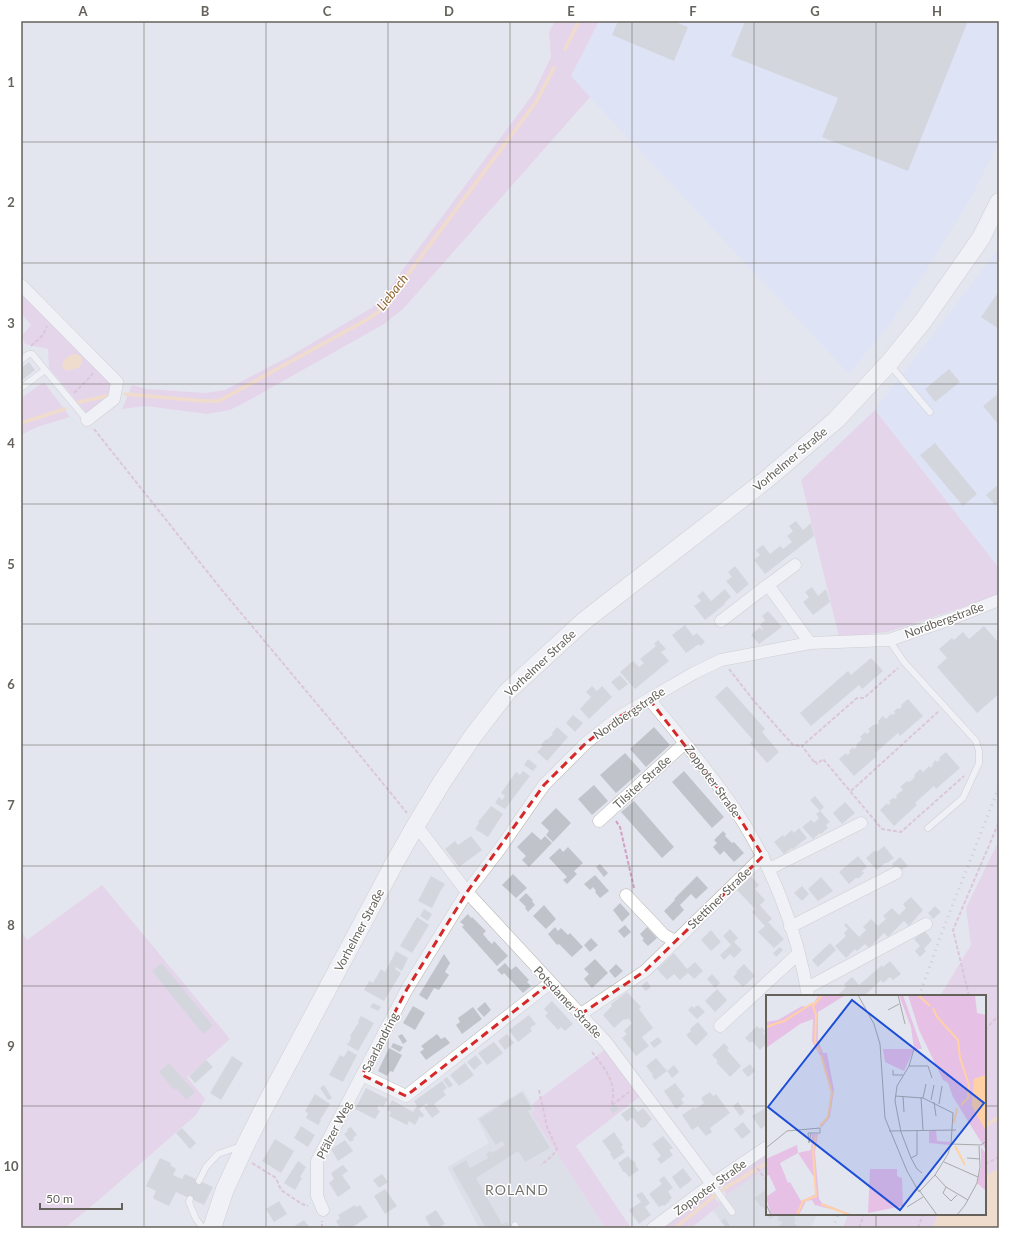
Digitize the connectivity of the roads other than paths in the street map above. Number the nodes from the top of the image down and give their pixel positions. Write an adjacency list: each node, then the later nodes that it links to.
1 (999, 202): 4 (main road, Vorhelmer Straße)
2 (21, 285): 8 (street)
3 (21, 360): 5 (lane)
4 (889, 364): 7 (lane); 19 (main road, Vorhelmer Straße)
5 (45, 370): 6 (lane); 8 (lane)
6 (21, 388)
7 (930, 412)
8 (87, 420)
9 (795, 565): 10 (street)
10 (768, 585): 12 (street); 14 (street)
11 (999, 600): 13 (street, Nordbergstraße)
12 (721, 621)
13 (889, 640): 14 (street, Nordbergstraße); 20 (lane, Nordbergstraße)
14 (810, 643): 15 (street, Nordbergstraße)
15 (648, 698): 16 (street, Zoppoter Straße); 24 (street, Nordbergstraße)
16 (685, 743): 17 (street, Tilsiter Straße); 21 (street, Zoppoter Straße)
17 (599, 821)
18 (861, 824): 22 (street)
19 (416, 825): 24 (street, Potsdamer Straße); 36 (main road, Vorhelmer Straße)
20 (928, 828)
21 (762, 856): 22 (street, Zoppoter Straße); 28 (street, Stettiner Straße)
22 (769, 869): 27 (street, Zoppoter Straße)
23 (896, 873): 27 (street)
24 (466, 892): 30 (street, Potsdamer Straße); 34 (street, Saarlandring)
25 (626, 895): 28 (street)
26 (926, 924): 31 (street, Zoppoter Straße)
27 (790, 927): 29 (street, Zoppoter Straße)
28 (675, 941): 32 (street, Stettiner Straße)
29 (799, 953): 31 (street, Zoppoter Straße); 33 (street)
30 (550, 983): 32 (street, Potsdamer Straße); 34 (street, Saarlandring)
31 (808, 992)
32 (581, 1014): 38 (street, Potsdamer Straße)
33 (720, 1026)
34 (362, 1075): 40 (street, Pfälzer Weg)
35 (766, 1148): 38 (street, Zoppoter Straße)
36 (243, 1150): 37 (lane); 43 (main road, Vorhelmer Straße)
37 (199, 1181)
38 (713, 1186): 41 (lane); 44 (street, Zoppoter Straße)
39 (190, 1199): 42 (lane)
40 (323, 1210)
41 (732, 1212)
42 (203, 1228)
43 (212, 1228)
44 (653, 1228)

